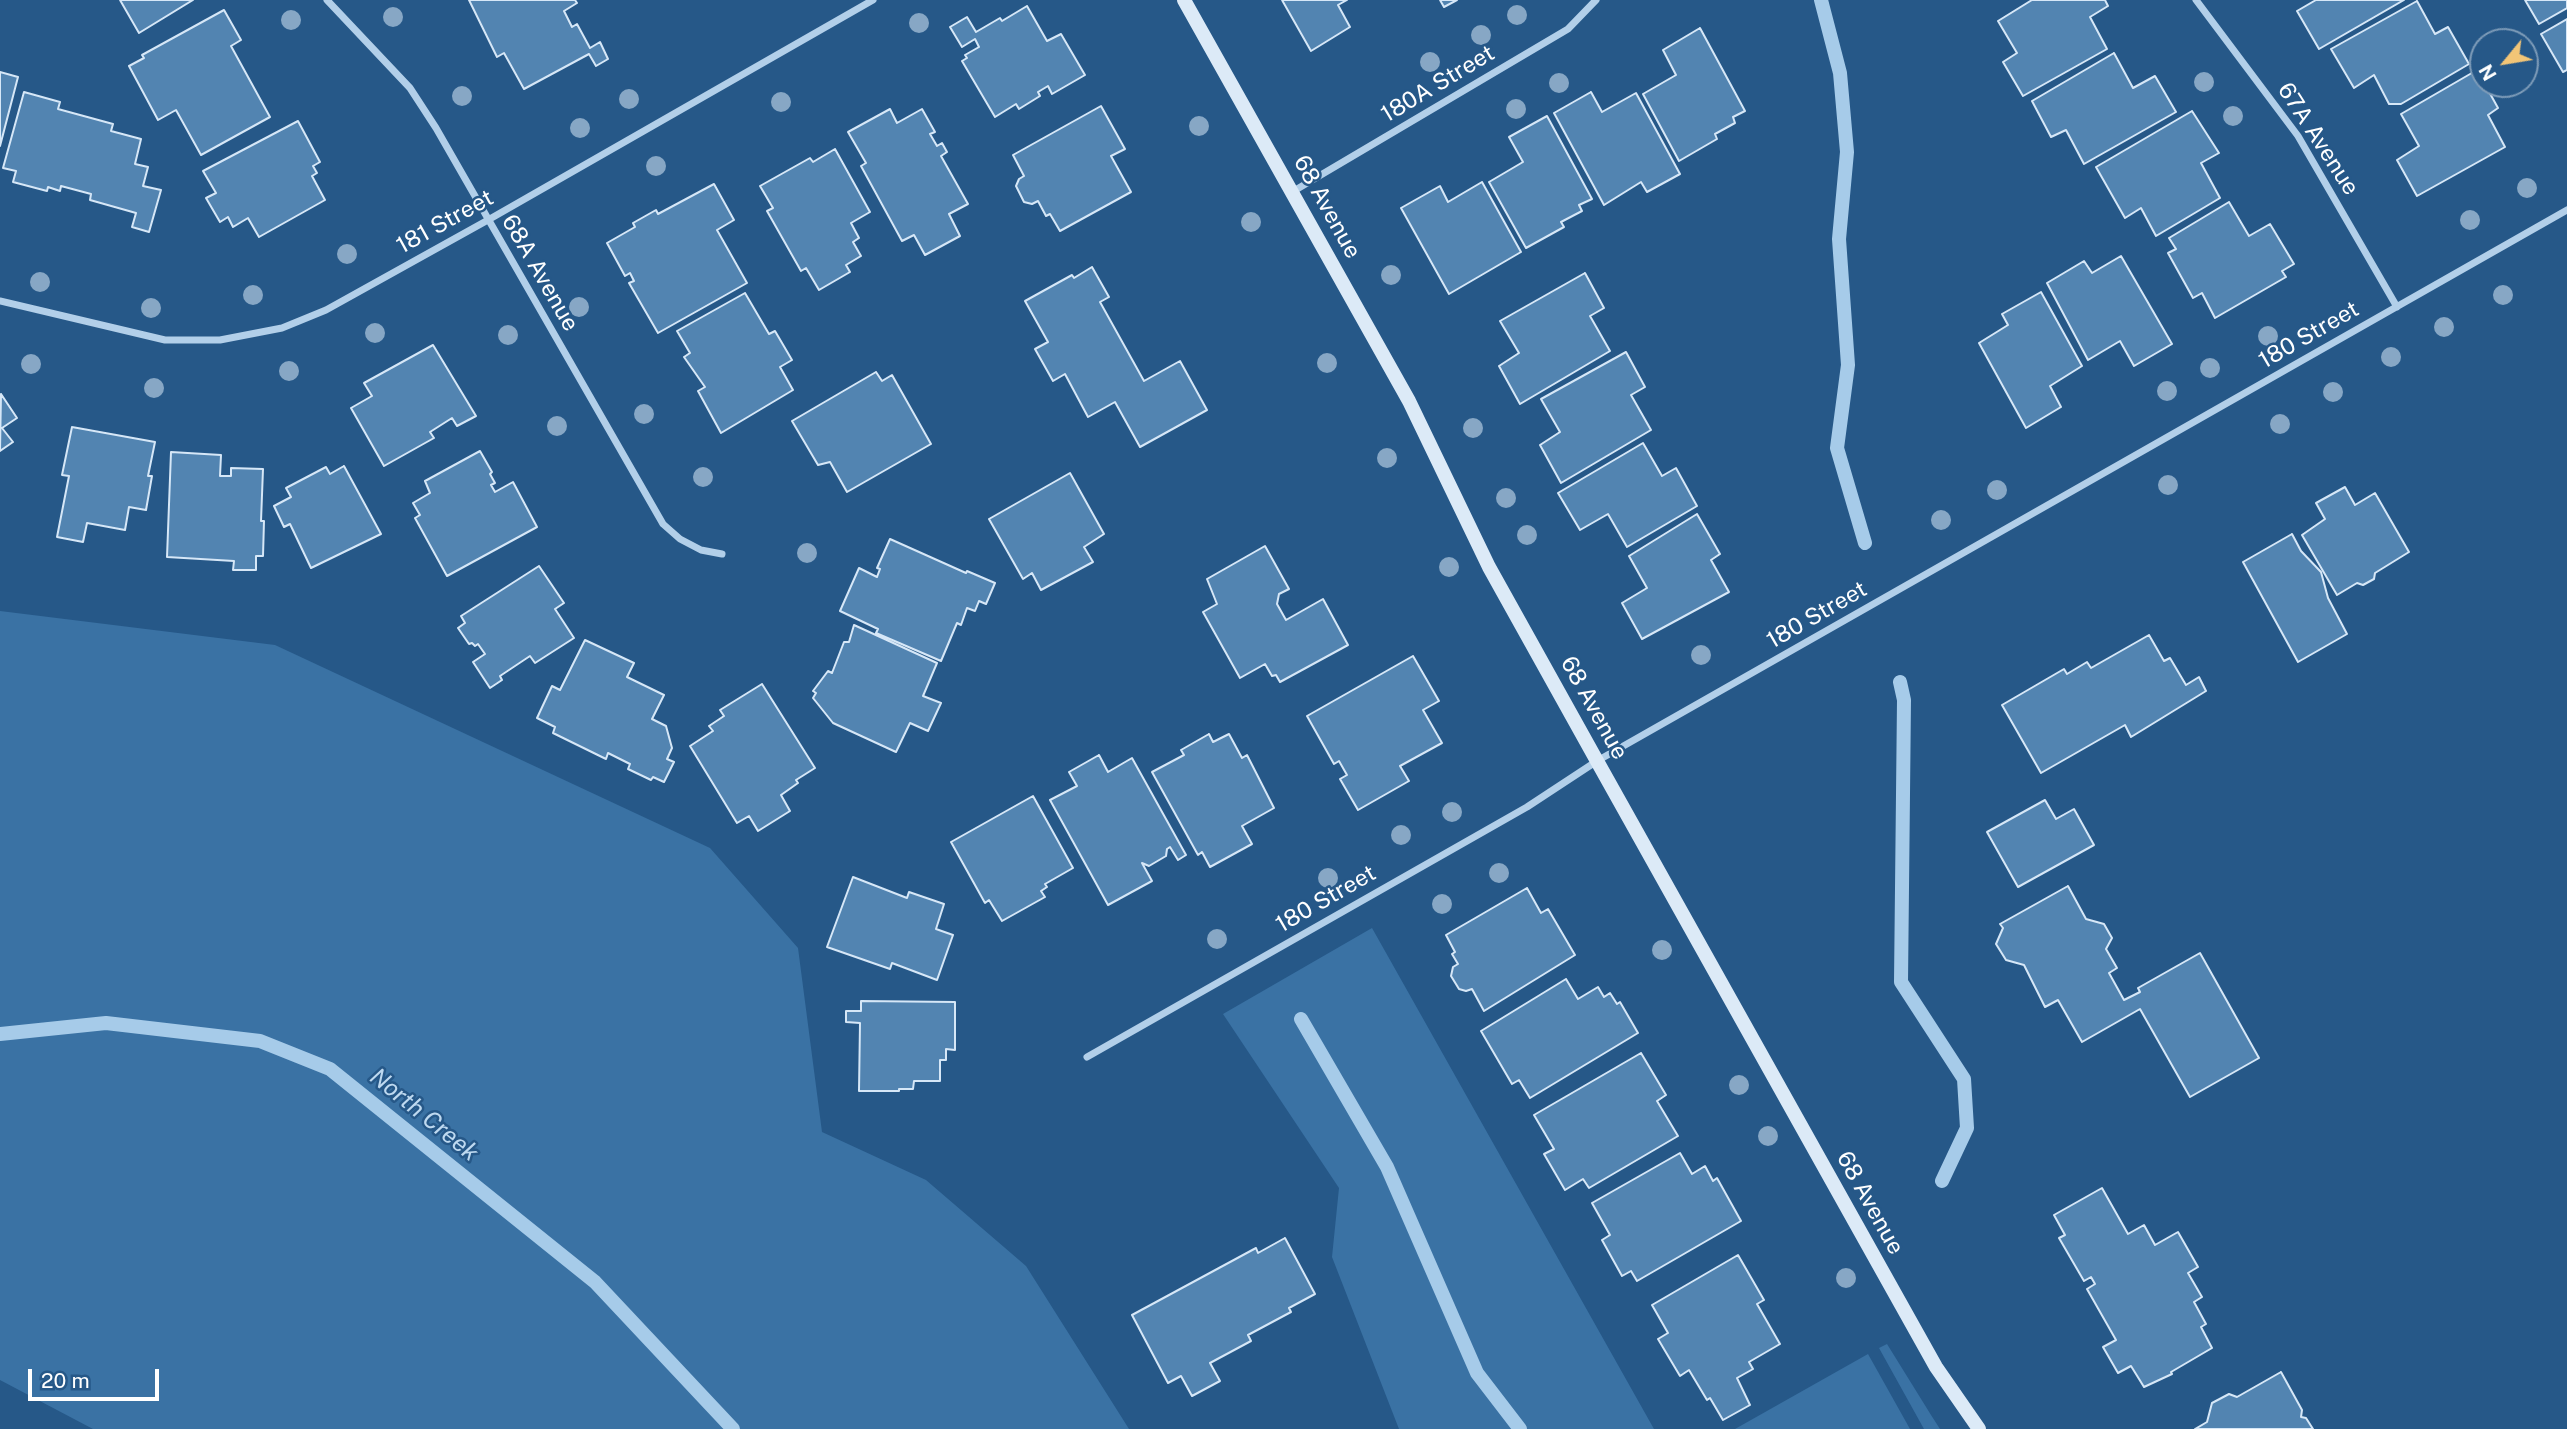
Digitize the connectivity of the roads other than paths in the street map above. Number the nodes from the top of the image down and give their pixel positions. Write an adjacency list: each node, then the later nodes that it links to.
1 (327, 0): 8 (street, 68A Avenue)
2 (873, 0): 8 (street, 181 Street)
3 (1184, 0): 6 (street, 68 Avenue)
4 (1597, 0): 6 (street, 180A Street)
5 (2196, 0): 10 (street, 67A Avenue)
6 (1292, 192): 12 (street, 68 Avenue)
7 (2567, 210): 10 (street, 180 Street)
8 (488, 220): 9 (street, 181 Street); 11 (street, 68A Avenue)
9 (0, 301)
10 (2397, 307): 12 (street, 180 Street)
11 (722, 554)
12 (1597, 761): 13 (street, 180 Street); 14 (street, 68 Avenue)
13 (1087, 1057)
14 (1979, 1429)

